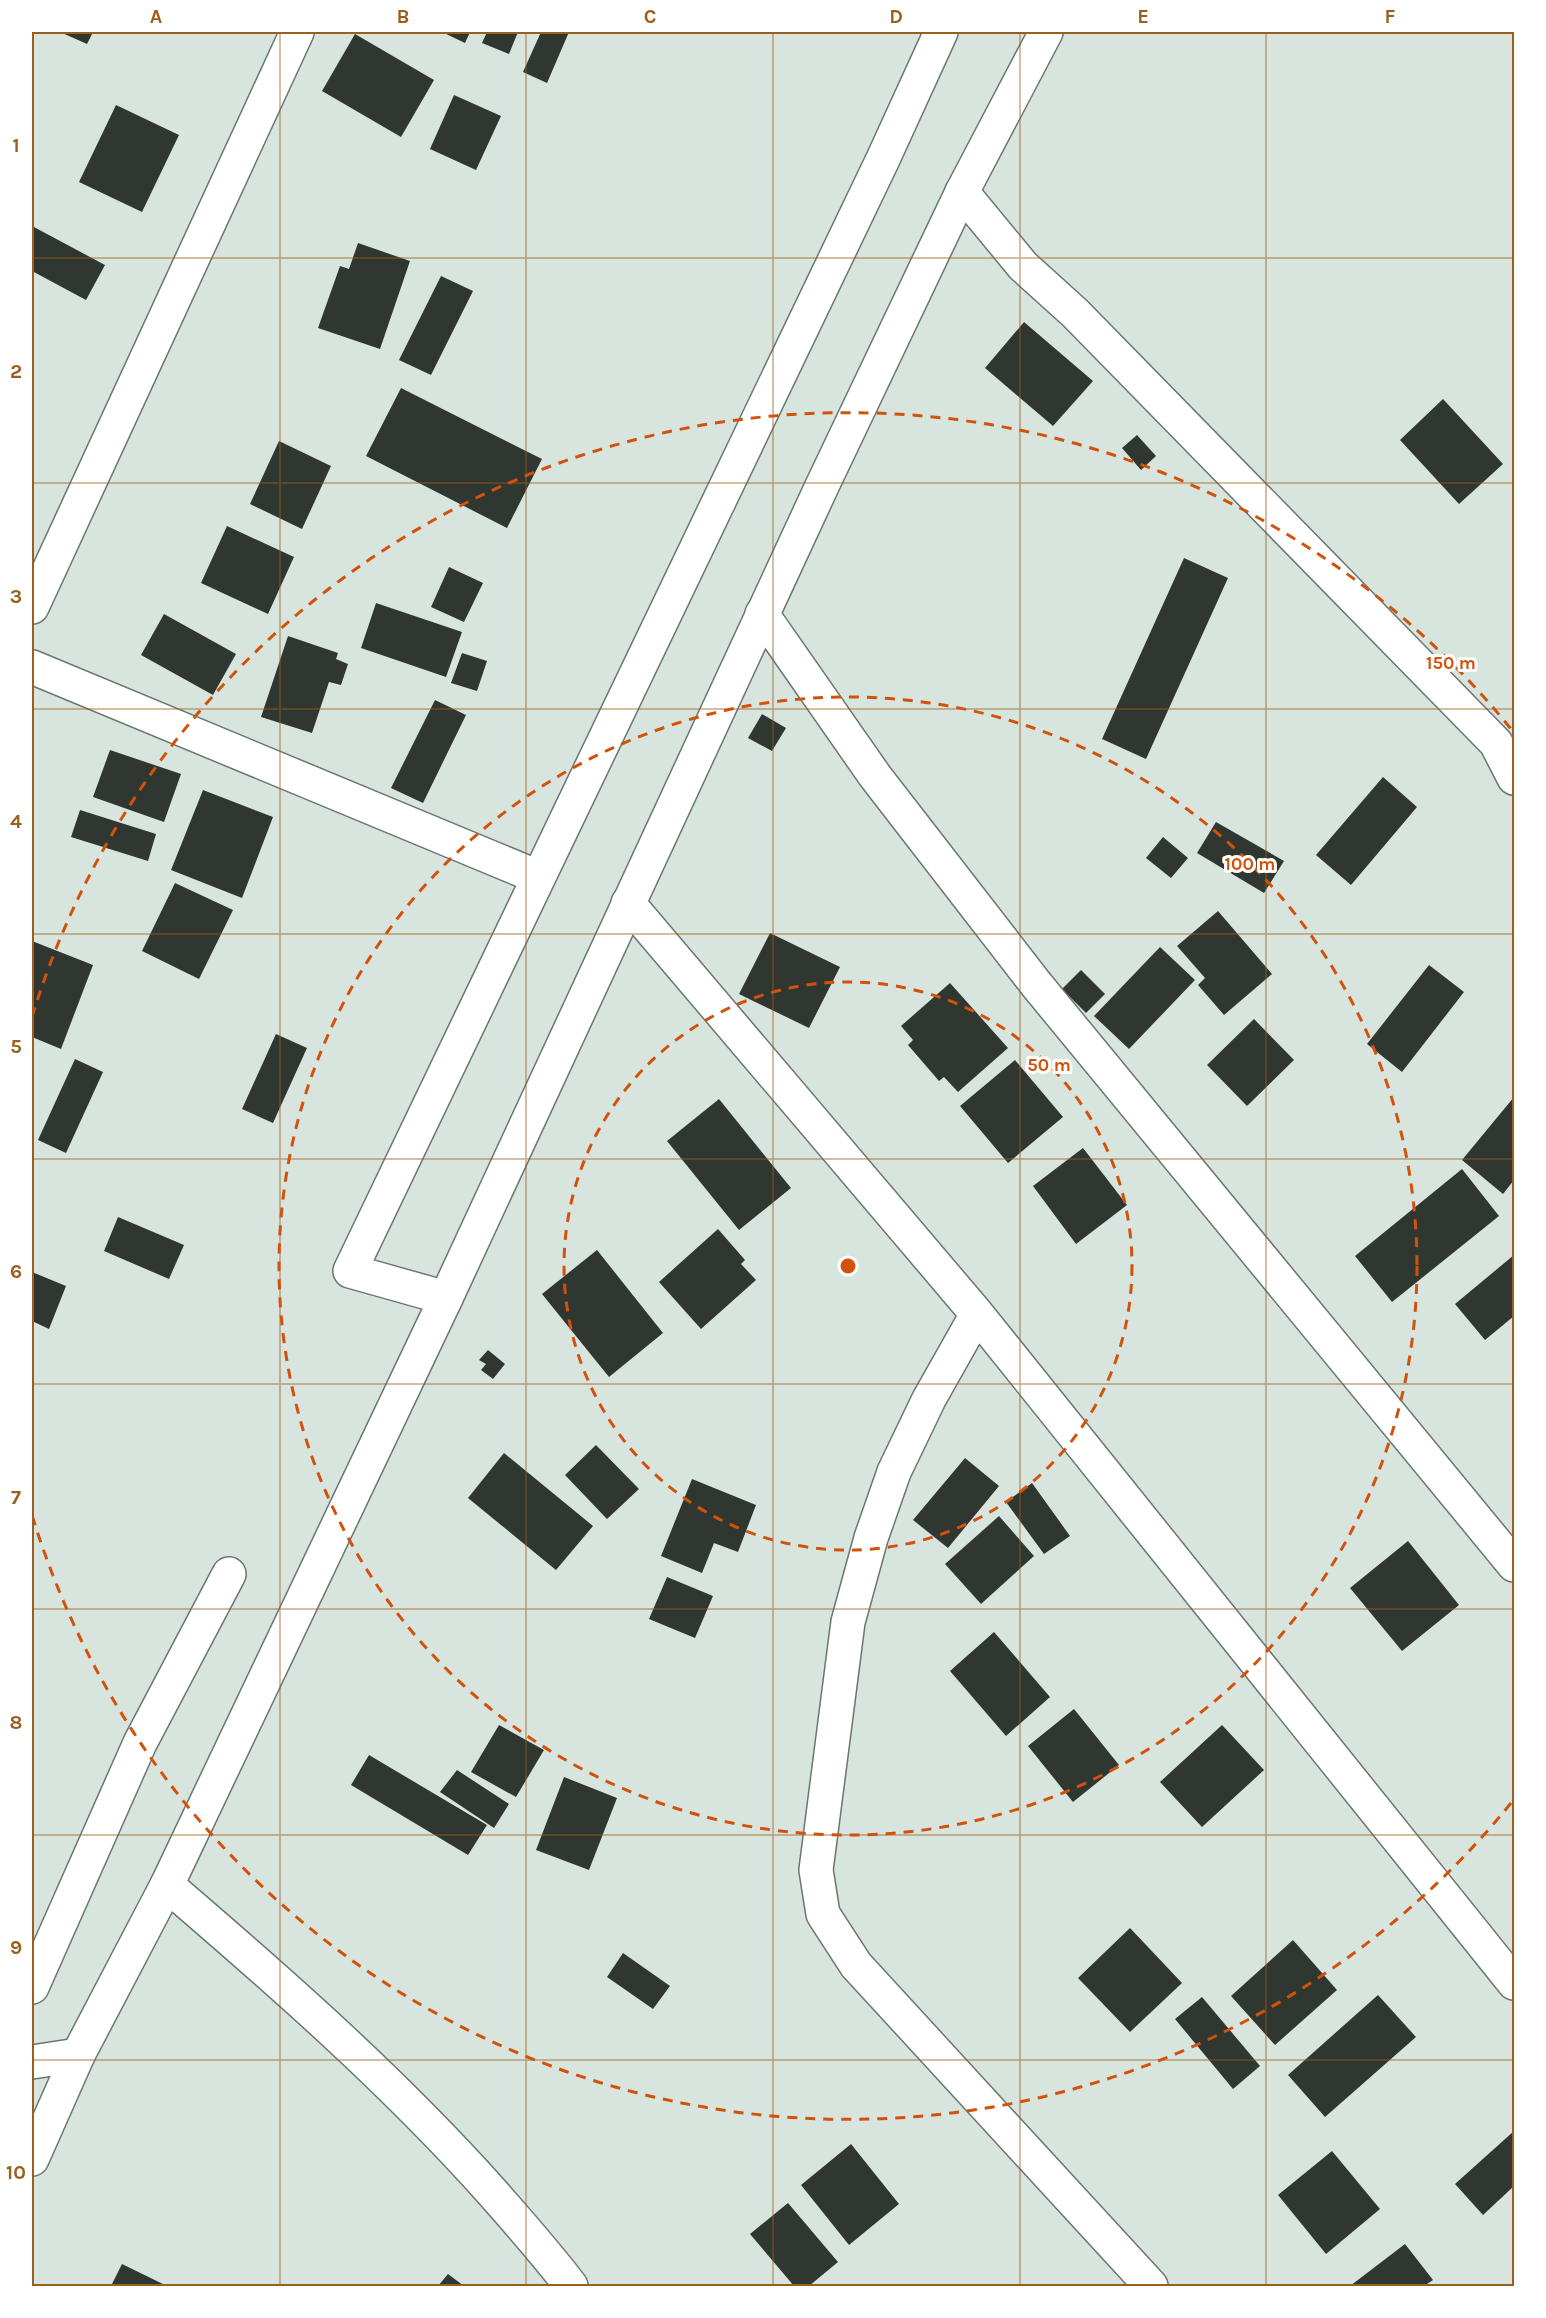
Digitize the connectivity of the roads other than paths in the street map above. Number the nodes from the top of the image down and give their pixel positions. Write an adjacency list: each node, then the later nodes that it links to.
1 (297, 32): 5 (street)
2 (941, 32): 9 (street)
3 (1046, 32): 4 (street)
4 (962, 192): 6 (street); 8 (street)
5 (32, 607)
6 (762, 614): 10 (street); 13 (street)
7 (32, 667): 9 (street)
8 (1515, 778)
9 (538, 878): 11 (street)
10 (628, 903): 11 (street); 12 (street)
11 (446, 1298): 15 (street)
12 (977, 1314): 16 (street); 22 (street)
13 (1515, 1565)
14 (229, 1574): 17 (street)
15 (167, 1885): 18 (street); 21 (street)
16 (1515, 1983)
17 (32, 1987)
18 (78, 2055): 19 (street); 20 (street)
19 (32, 2062)
20 (32, 2159)
21 (570, 2286)
22 (1151, 2286)

